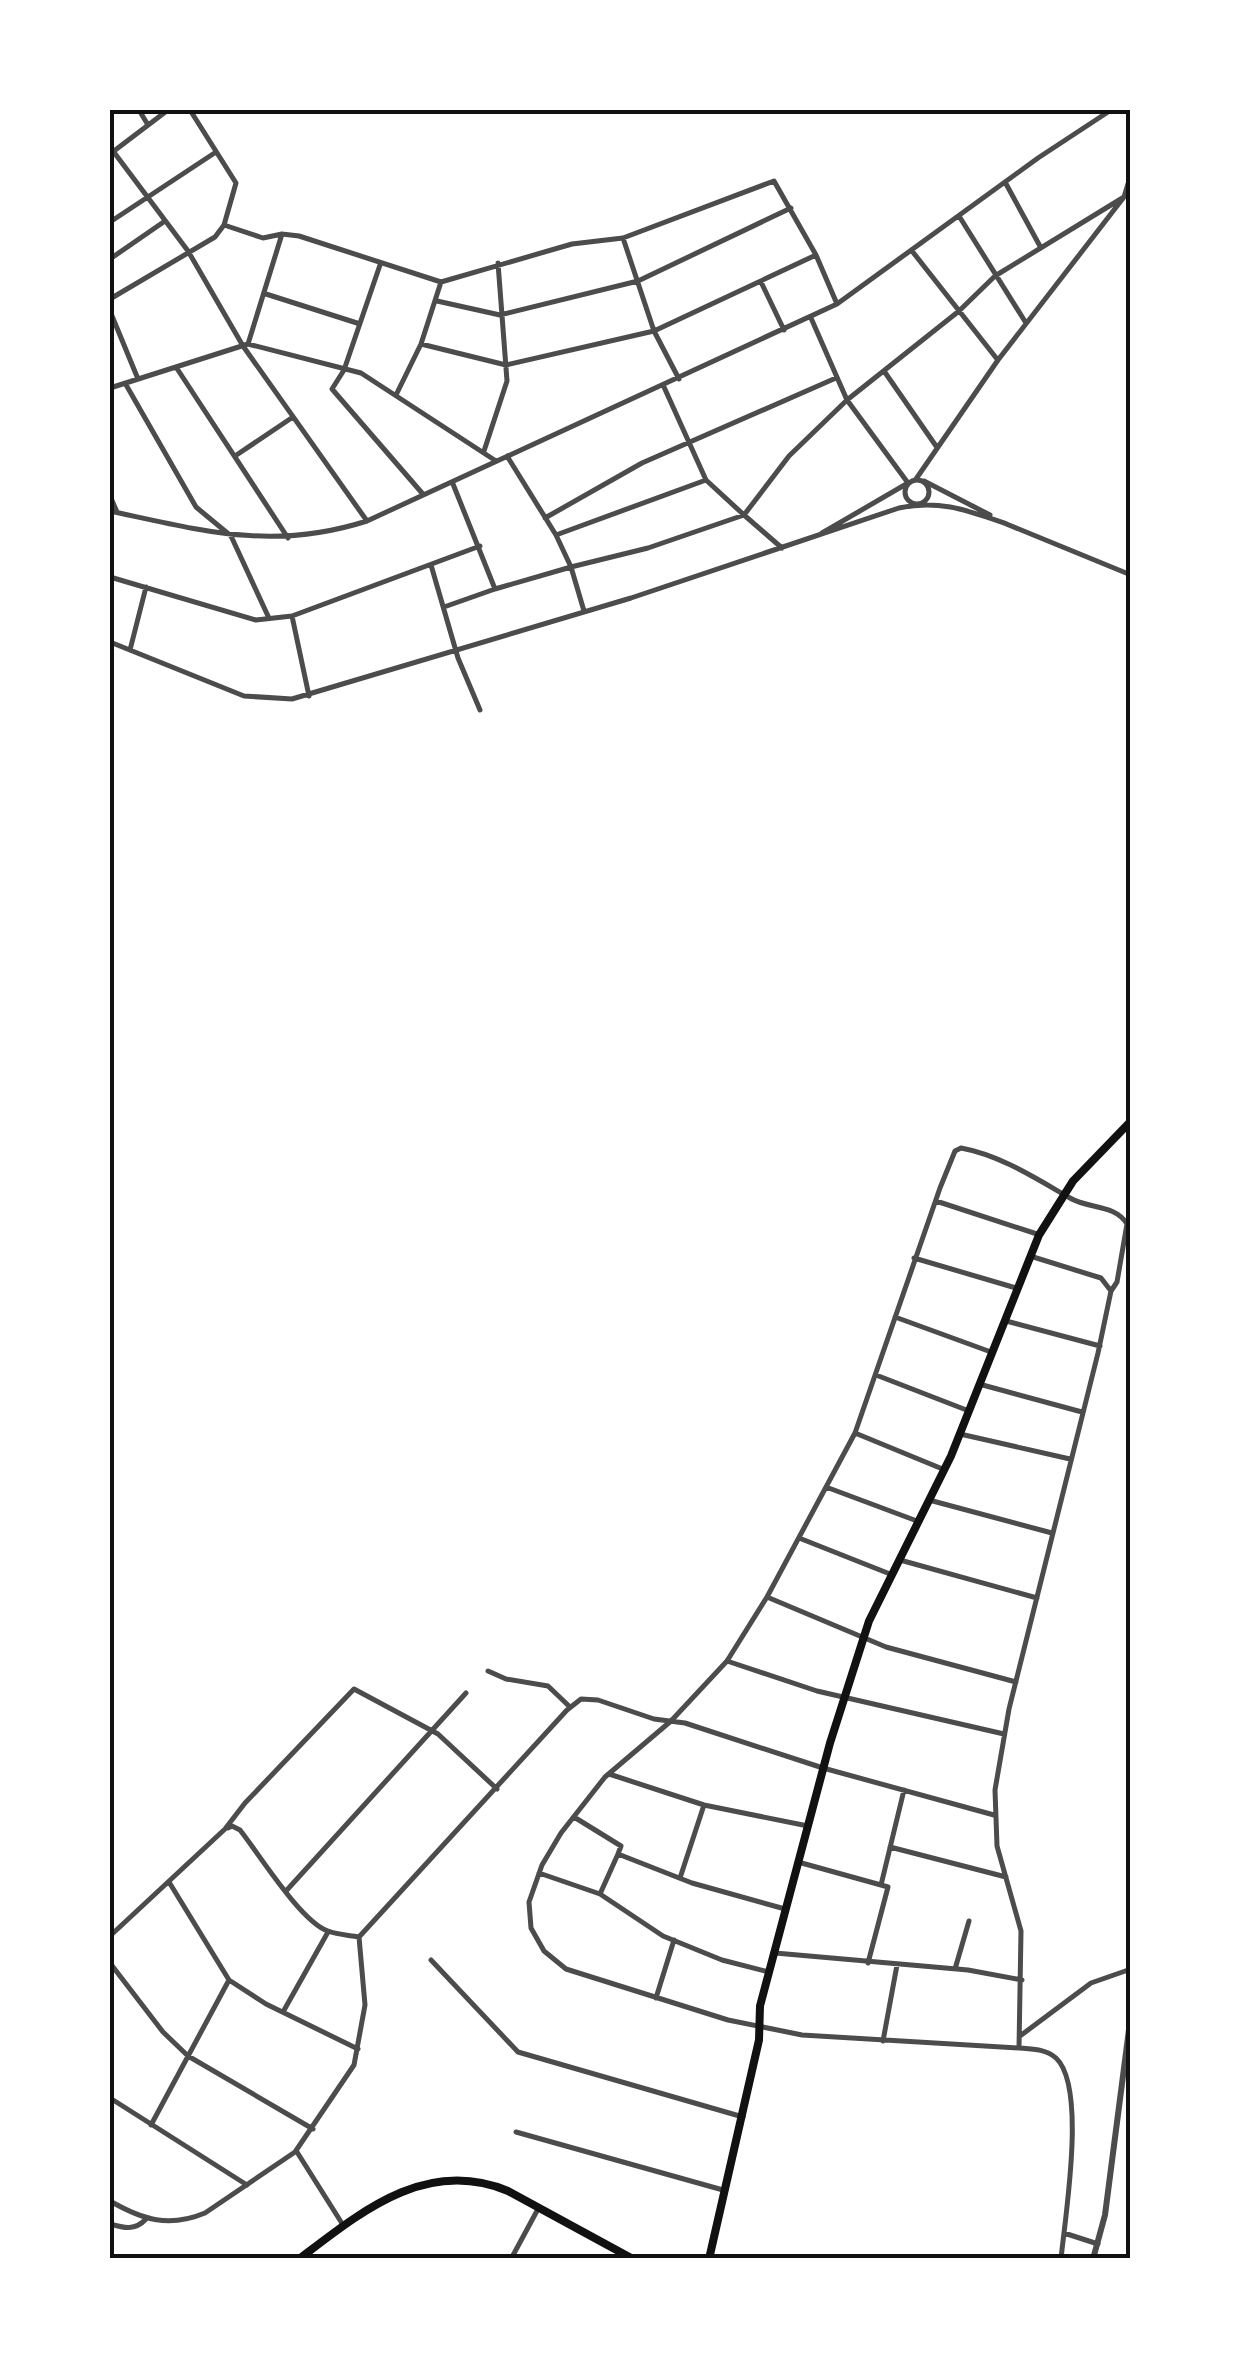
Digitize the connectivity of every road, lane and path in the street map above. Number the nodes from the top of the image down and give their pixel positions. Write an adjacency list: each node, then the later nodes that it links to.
1 (140, 110): 5 (street)
2 (168, 110): 5 (street)
3 (190, 110): 7 (street)
4 (1111, 110): 9 (street)
5 (148, 125): 6 (street)
6 (111, 151): 11 (street)
7 (216, 152): 11 (street); 16 (street)
8 (1131, 174): 10 (street)
9 (1006, 182): 13 (street); 19 (street)
10 (1124, 197): 19 (street); 39 (street)
11 (149, 199): 14 (street); 15 (street)
12 (791, 208): 18 (street); 22 (street); 27 (street)
13 (959, 216): 21 (street); 26 (street)
14 (165, 221): 20 (street); 23 (street)
15 (110, 222)
16 (224, 225): 17 (street); 20 (street)
17 (282, 234): 25 (street); 30 (street)
18 (623, 238): 24 (street); 27 (street)
19 (1041, 248): 26 (street)
20 (188, 251): 31 (street); 43 (street)
21 (912, 252): 33 (street); 35 (street)
22 (816, 255): 29 (street); 33 (street)
23 (110, 259)
24 (498, 263): 28 (street); 36 (street)
25 (380, 265): 28 (street); 38 (street)
26 (996, 276): 35 (street); 39 (street)
27 (638, 281): 36 (street); 41 (street)
28 (441, 282): 32 (street)
29 (761, 282): 40 (street); 41 (street)
30 (266, 294): 38 (street); 43 (street)
31 (110, 298)
32 (437, 302): 36 (street); 42 (street)
33 (837, 304): 37 (street)
34 (110, 310): 50 (street)
35 (959, 311): 44 (street); 48 (street)
36 (500, 315): 45 (street)
37 (811, 318): 40 (street); 49 (street)
38 (358, 323): 47 (street)
39 (1026, 323): 44 (street)
40 (784, 330): 51 (street)
41 (654, 331): 45 (street); 51 (street)
42 (421, 344): 45 (street); 55 (street)
43 (245, 345): 46 (street); 47 (street); 57 (street)
44 (998, 360): 59 (street)
45 (506, 365): 60 (street)
46 (176, 367): 50 (street); 61 (street)
47 (344, 370): 55 (street); 69 (street)
48 (884, 370): 56 (street); 59 (street)
49 (836, 378): 56 (street); 58 (street)
50 (138, 379): 52 (street)
51 (680, 379): 53 (street)
52 (125, 383): 54 (street); 78 (street)
53 (663, 386): 58 (street); 62 (street)
54 (110, 388)
55 (396, 395): 60 (street)
56 (846, 400): 68 (street); 73 (street)
57 (294, 418): 61 (street); 75 (street)
58 (690, 443): 65 (street); 74 (street)
59 (937, 447): 64 (street)
60 (484, 451): 63 (street)
61 (235, 456): 79 (street)
62 (507, 456): 63 (street); 74 (street)
63 (496, 461): 67 (street)
64 (916, 479): 66 (street); 68 (street)
65 (706, 480): 73 (street); 77 (street)
66 (924, 481): 71 (street); 76 (street)
67 (452, 482): 69 (street); 81 (street)
68 (908, 482): 71 (street); 80 (street)
69 (422, 494): 75 (street)
70 (110, 496): 72 (street)
71 (918, 504): 76 (street); 80 (street)
72 (114, 512): 78 (street)
73 (744, 516): 82 (street); 84 (street)
74 (545, 518): 77 (street)
75 (368, 521): 79 (street)
76 (1007, 524): 85 (street)
77 (556, 534): 84 (street)
78 (231, 536): 79 (street); 92 (street)
79 (288, 538)
80 (808, 541): 82 (street)
81 (480, 546): 83 (street); 88 (street)
82 (782, 548): 90 (street)
83 (430, 564): 89 (street); 91 (street)
84 (572, 567): 88 (street); 90 (street)
85 (1131, 575)
86 (110, 577): 87 (street)
87 (146, 587): 92 (street); 95 (street)
88 (495, 590): 89 (street)
89 (444, 606): 94 (street)
90 (584, 611): 94 (street)
91 (292, 616): 92 (street); 96 (street)
92 (268, 617)
93 (110, 642): 95 (street)
94 (456, 648): 96 (street); 97 (street)
95 (130, 650): 96 (street)
96 (309, 696)
97 (480, 710)
98 (1131, 1121): 99 (main road)
99 (1064, 1193): 100 (street); 101 (main road); 105 (street)
100 (936, 1201): 101 (street); 103 (street)
101 (1040, 1235): 102 (main road)
102 (1030, 1256): 104 (main road); 105 (street)
103 (914, 1258): 104 (street); 106 (street)
104 (1016, 1288): 107 (main road)
105 (1110, 1290): 108 (street)
106 (895, 1317): 109 (street); 110 (street)
107 (1004, 1320): 108 (street); 109 (main road)
108 (1100, 1346): 113 (street)
109 (991, 1352): 111 (main road)
110 (876, 1375): 112 (street); 114 (street)
111 (979, 1384): 112 (main road); 113 (street)
112 (968, 1411): 115 (main road)
113 (1083, 1412): 116 (street)
114 (855, 1434): 117 (street); 118 (street)
115 (960, 1434): 116 (street); 117 (main road)
116 (1070, 1459): 121 (street)
117 (944, 1470): 119 (main road)
118 (826, 1487): 120 (street); 122 (street)
119 (930, 1500): 120 (main road); 121 (street)
120 (918, 1522): 123 (main road)
121 (1053, 1533): 126 (street)
122 (799, 1538): 124 (street); 125 (street)
123 (898, 1559): 124 (main road); 126 (street)
124 (890, 1574): 127 (main road)
125 (767, 1597): 127 (street); 128 (street)
126 (1037, 1598): 130 (street)
127 (862, 1638): 130 (street); 132 (main road)
128 (726, 1660): 132 (street); 134 (street)
129 (488, 1671): 133 (street)
130 (1016, 1682): 136 (street)
131 (466, 1693): 135 (street)
132 (845, 1695): 136 (street); 137 (main road)
133 (570, 1707): 134 (street); 139 (street)
134 (671, 1720): 137 (street); 138 (street)
135 (431, 1730): 139 (street); 145 (street); 154 (street)
136 (1004, 1734): 142 (street)
137 (823, 1768): 140 (street); 144 (main road)
138 (609, 1774): 141 (street); 143 (street)
139 (497, 1789): 160 (street)
140 (904, 1790): 142 (street); 146 (street)
141 (704, 1805): 144 (street); 151 (street)
142 (994, 1815): 150 (street)
143 (574, 1817): 147 (street); 149 (street)
144 (808, 1826): 148 (main road)
145 (225, 1829): 152 (street); 154 (street)
146 (890, 1847): 150 (street); 153 (street)
147 (618, 1854): 151 (street); 155 (street)
148 (798, 1862): 153 (street); 156 (main road)
149 (538, 1873): 155 (street); 172 (street)
150 (1006, 1877): 171 (street)
151 (680, 1878): 156 (street)
152 (169, 1881): 159 (street); 170 (street)
153 (881, 1885): 165 (street)
154 (286, 1891): 158 (street)
155 (600, 1894): 161 (street)
156 (786, 1909): 162 (main road)
157 (969, 1921): 168 (street)
158 (328, 1932): 160 (street); 173 (street)
159 (110, 1936)
160 (360, 1937): 179 (street)
161 (674, 1940): 169 (street); 172 (street)
162 (774, 1952): 165 (street); 169 (main road)
163 (430, 1960): 182 (street)
164 (110, 1962): 180 (street)
165 (868, 1963): 166 (street)
166 (897, 1965): 168 (street); 177 (street)
167 (1131, 1968): 176 (street)
168 (955, 1969): 171 (street)
169 (769, 1973): 175 (main road)
170 (229, 1980): 173 (street); 180 (street)
171 (1022, 1980): 176 (street)
172 (656, 1998): 175 (street)
173 (283, 2012): 179 (street)
174 (1131, 2014): 195 (street)
175 (760, 2027): 177 (street); 182 (main road)
176 (1020, 2036): 178 (street)
177 (883, 2041): 178 (street)
178 (1019, 2048): 194 (street)
179 (358, 2049): 184 (street)
180 (188, 2056): 183 (street); 184 (street)
181 (110, 2098): 183 (street)
182 (742, 2117): 188 (main road)
183 (150, 2124): 187 (street)
184 (313, 2129): 186 (street)
185 (516, 2132): 188 (street)
186 (296, 2150): 187 (street); 193 (street)
187 (247, 2185): 191 (street)
188 (726, 2191): 199 (main road)
189 (110, 2201): 191 (street)
190 (539, 2206): 193 (main road); 197 (street); 198 (main road)
191 (146, 2219): 192 (street)
192 (110, 2224)
193 (343, 2225): 196 (main road)
194 (1064, 2233): 195 (street); 200 (street)
195 (1098, 2244): 201 (street)
196 (299, 2259)
197 (511, 2259)
198 (632, 2259)
199 (710, 2259)
200 (1061, 2259)
201 (1093, 2259)

